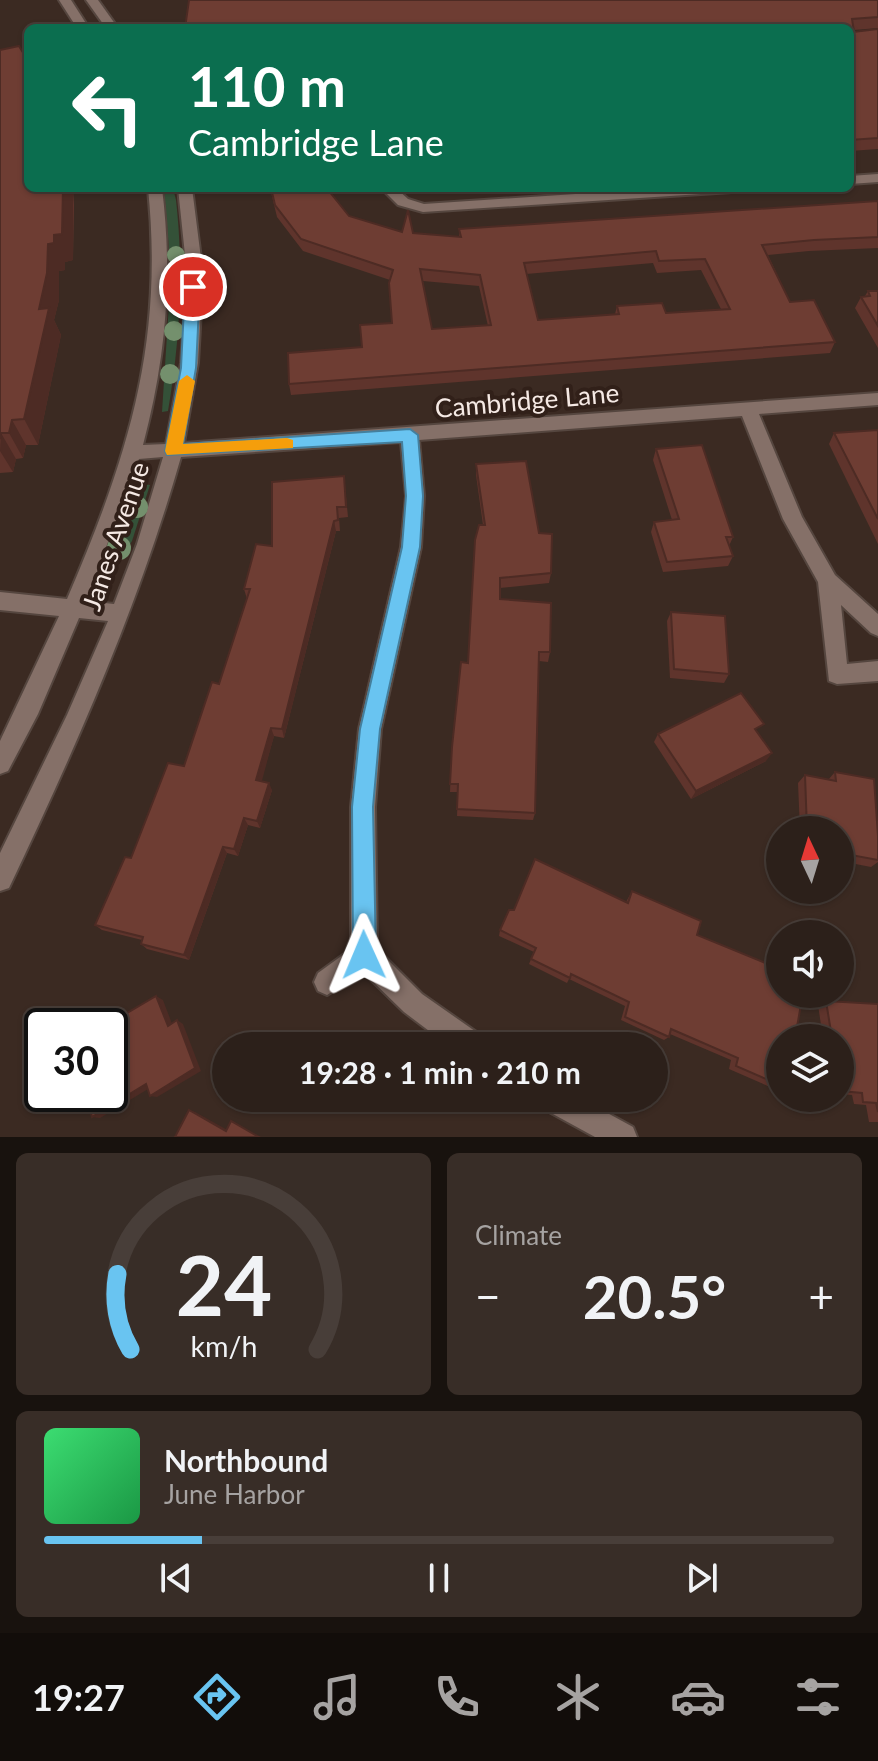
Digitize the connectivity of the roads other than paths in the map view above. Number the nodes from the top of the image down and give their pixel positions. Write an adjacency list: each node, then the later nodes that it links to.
1 (65, 0): 3 (street)
2 (92, 0): 4 (street)
3 (80, 24)
4 (109, 24)
5 (878, 178): 6 (street)
6 (854, 180)
7 (155, 192): 15 (street, Janes Avenue)
8 (185, 192): 14 (street, Janes Avenue)
9 (392, 192): 10 (street)
10 (670, 192)
11 (878, 399): 12 (street, Cambridge Lane)
12 (748, 408): 13 (street, Cambridge Lane); 16 (street)
13 (410, 435): 14 (street, Cambridge Lane); 24 (street)
14 (173, 451): 15 (street, Cambridge Lane); 19 (street, Janes Avenue)
15 (132, 452): 18 (street, Janes Avenue)
16 (828, 581): 20 (street); 21 (street)
17 (0, 601): 18 (street)
18 (73, 608): 19 (street); 22 (street, Janes Avenue)
19 (120, 613): 23 (street, Janes Avenue)
20 (878, 627)
21 (878, 671)
22 (0, 763)
23 (0, 879)
24 (364, 955): 25 (street); 26 (street)
25 (327, 982)
26 (453, 1032)
27 (577, 1112): 28 (street)
28 (623, 1137)

